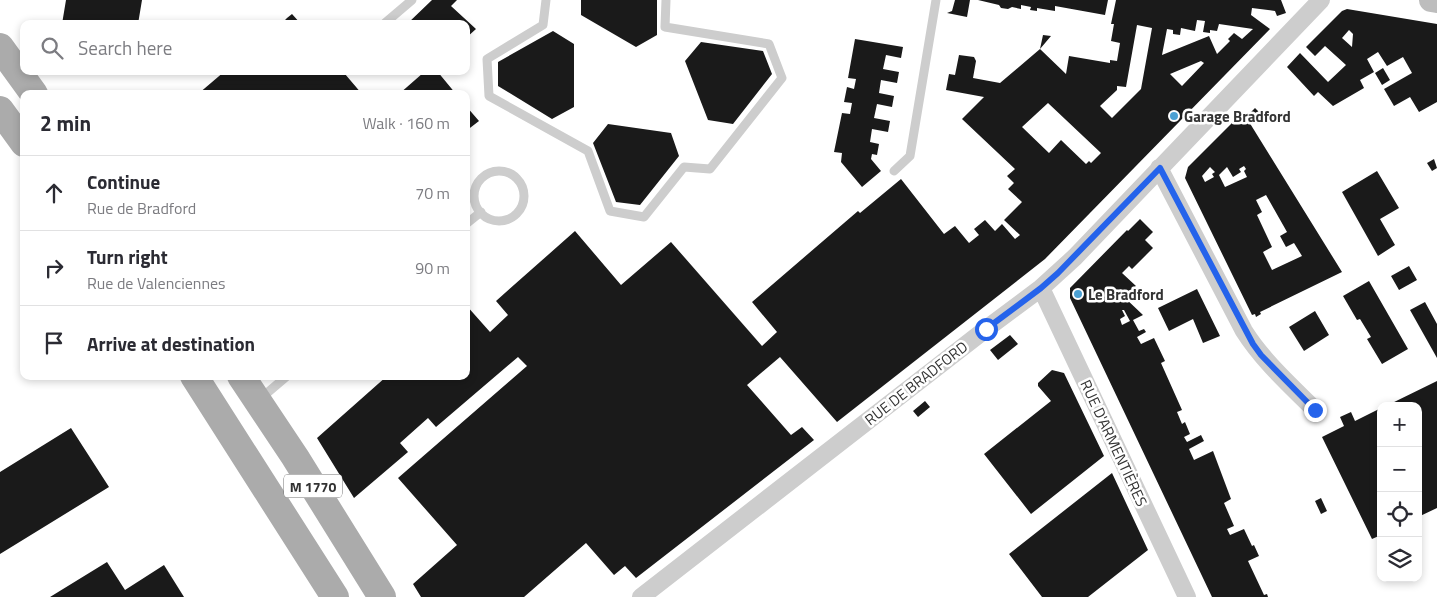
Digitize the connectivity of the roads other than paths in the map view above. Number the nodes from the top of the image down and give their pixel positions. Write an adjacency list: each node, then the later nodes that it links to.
1 (412, 0): 8 (lane)
2 (546, 0): 3 (lane)
3 (666, 0)
4 (936, 0): 16 (lane)
5 (1321, 0): 15 (street, RUE DE BRADFORD)
6 (1432, 0): 7 (main road)
7 (1437, 1)
8 (388, 20)
9 (0, 47): 11 (main road)
10 (20, 75): 12 (main road)
11 (20, 75)
12 (31, 90)
13 (0, 110): 14 (main road)
14 (20, 137)
15 (1160, 168): 19 (street, RUE DE BRADFORD); 24 (street)
16 (894, 171)
17 (481, 212): 17 (lane); 18 (lane)
18 (470, 221)
19 (1041, 288): 27 (street, RUE DE BRADFORD); 28 (street, RUE D'ARMENTIÈRES)
20 (197, 380): 25 (main road, M 1770)
21 (244, 380): 23 (main road, M 1770)
22 (283, 380): 23 (lane)
23 (258, 401): 26 (main road, M 1770)
24 (1315, 410)
25 (335, 597)
26 (382, 597)
27 (641, 597)
28 (1187, 597)

